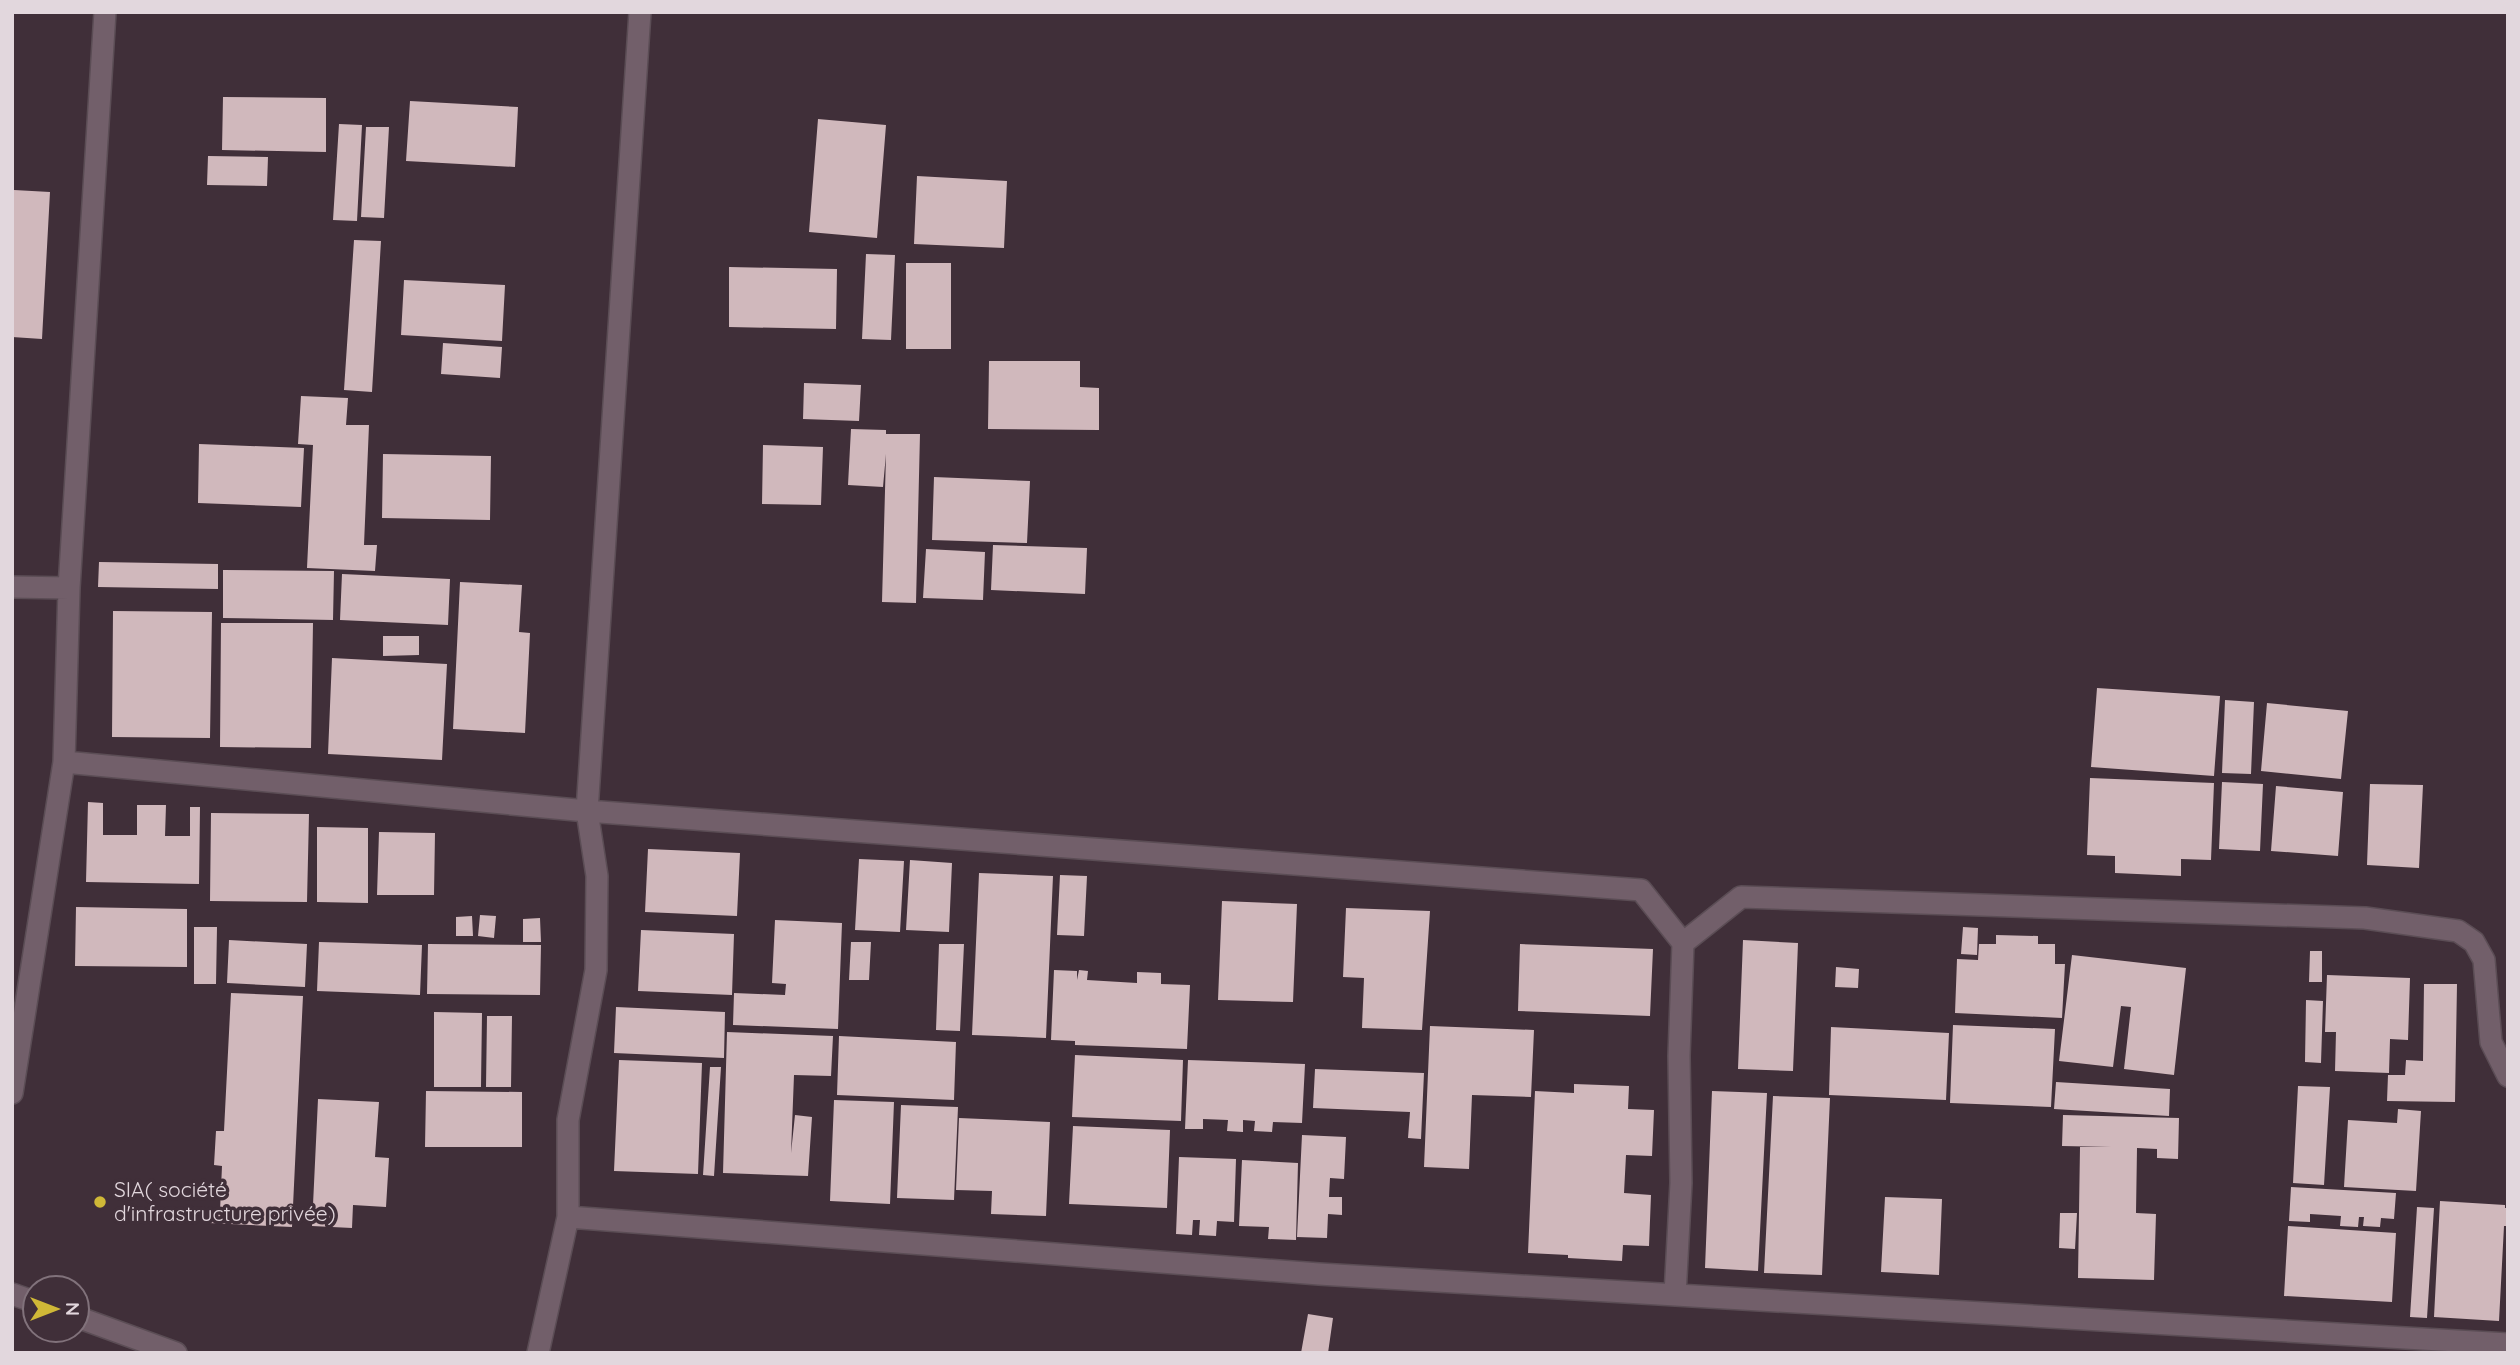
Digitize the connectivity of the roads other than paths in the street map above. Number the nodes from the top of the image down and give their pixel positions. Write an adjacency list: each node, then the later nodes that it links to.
1 (105, 12): 4 (street)
2 (640, 12): 6 (street)
3 (12, 587): 4 (street)
4 (69, 588): 5 (street)
5 (64, 762): 6 (street); 9 (street)
6 (587, 811): 7 (street); 10 (street)
7 (1683, 943): 8 (street); 11 (street)
8 (2508, 1076)
9 (12, 1093)
10 (568, 1217): 11 (street); 15 (street)
11 (1675, 1295): 13 (street)
12 (91, 1322): 14 (street)
13 (2508, 1344)
14 (176, 1353)
15 (538, 1353)

